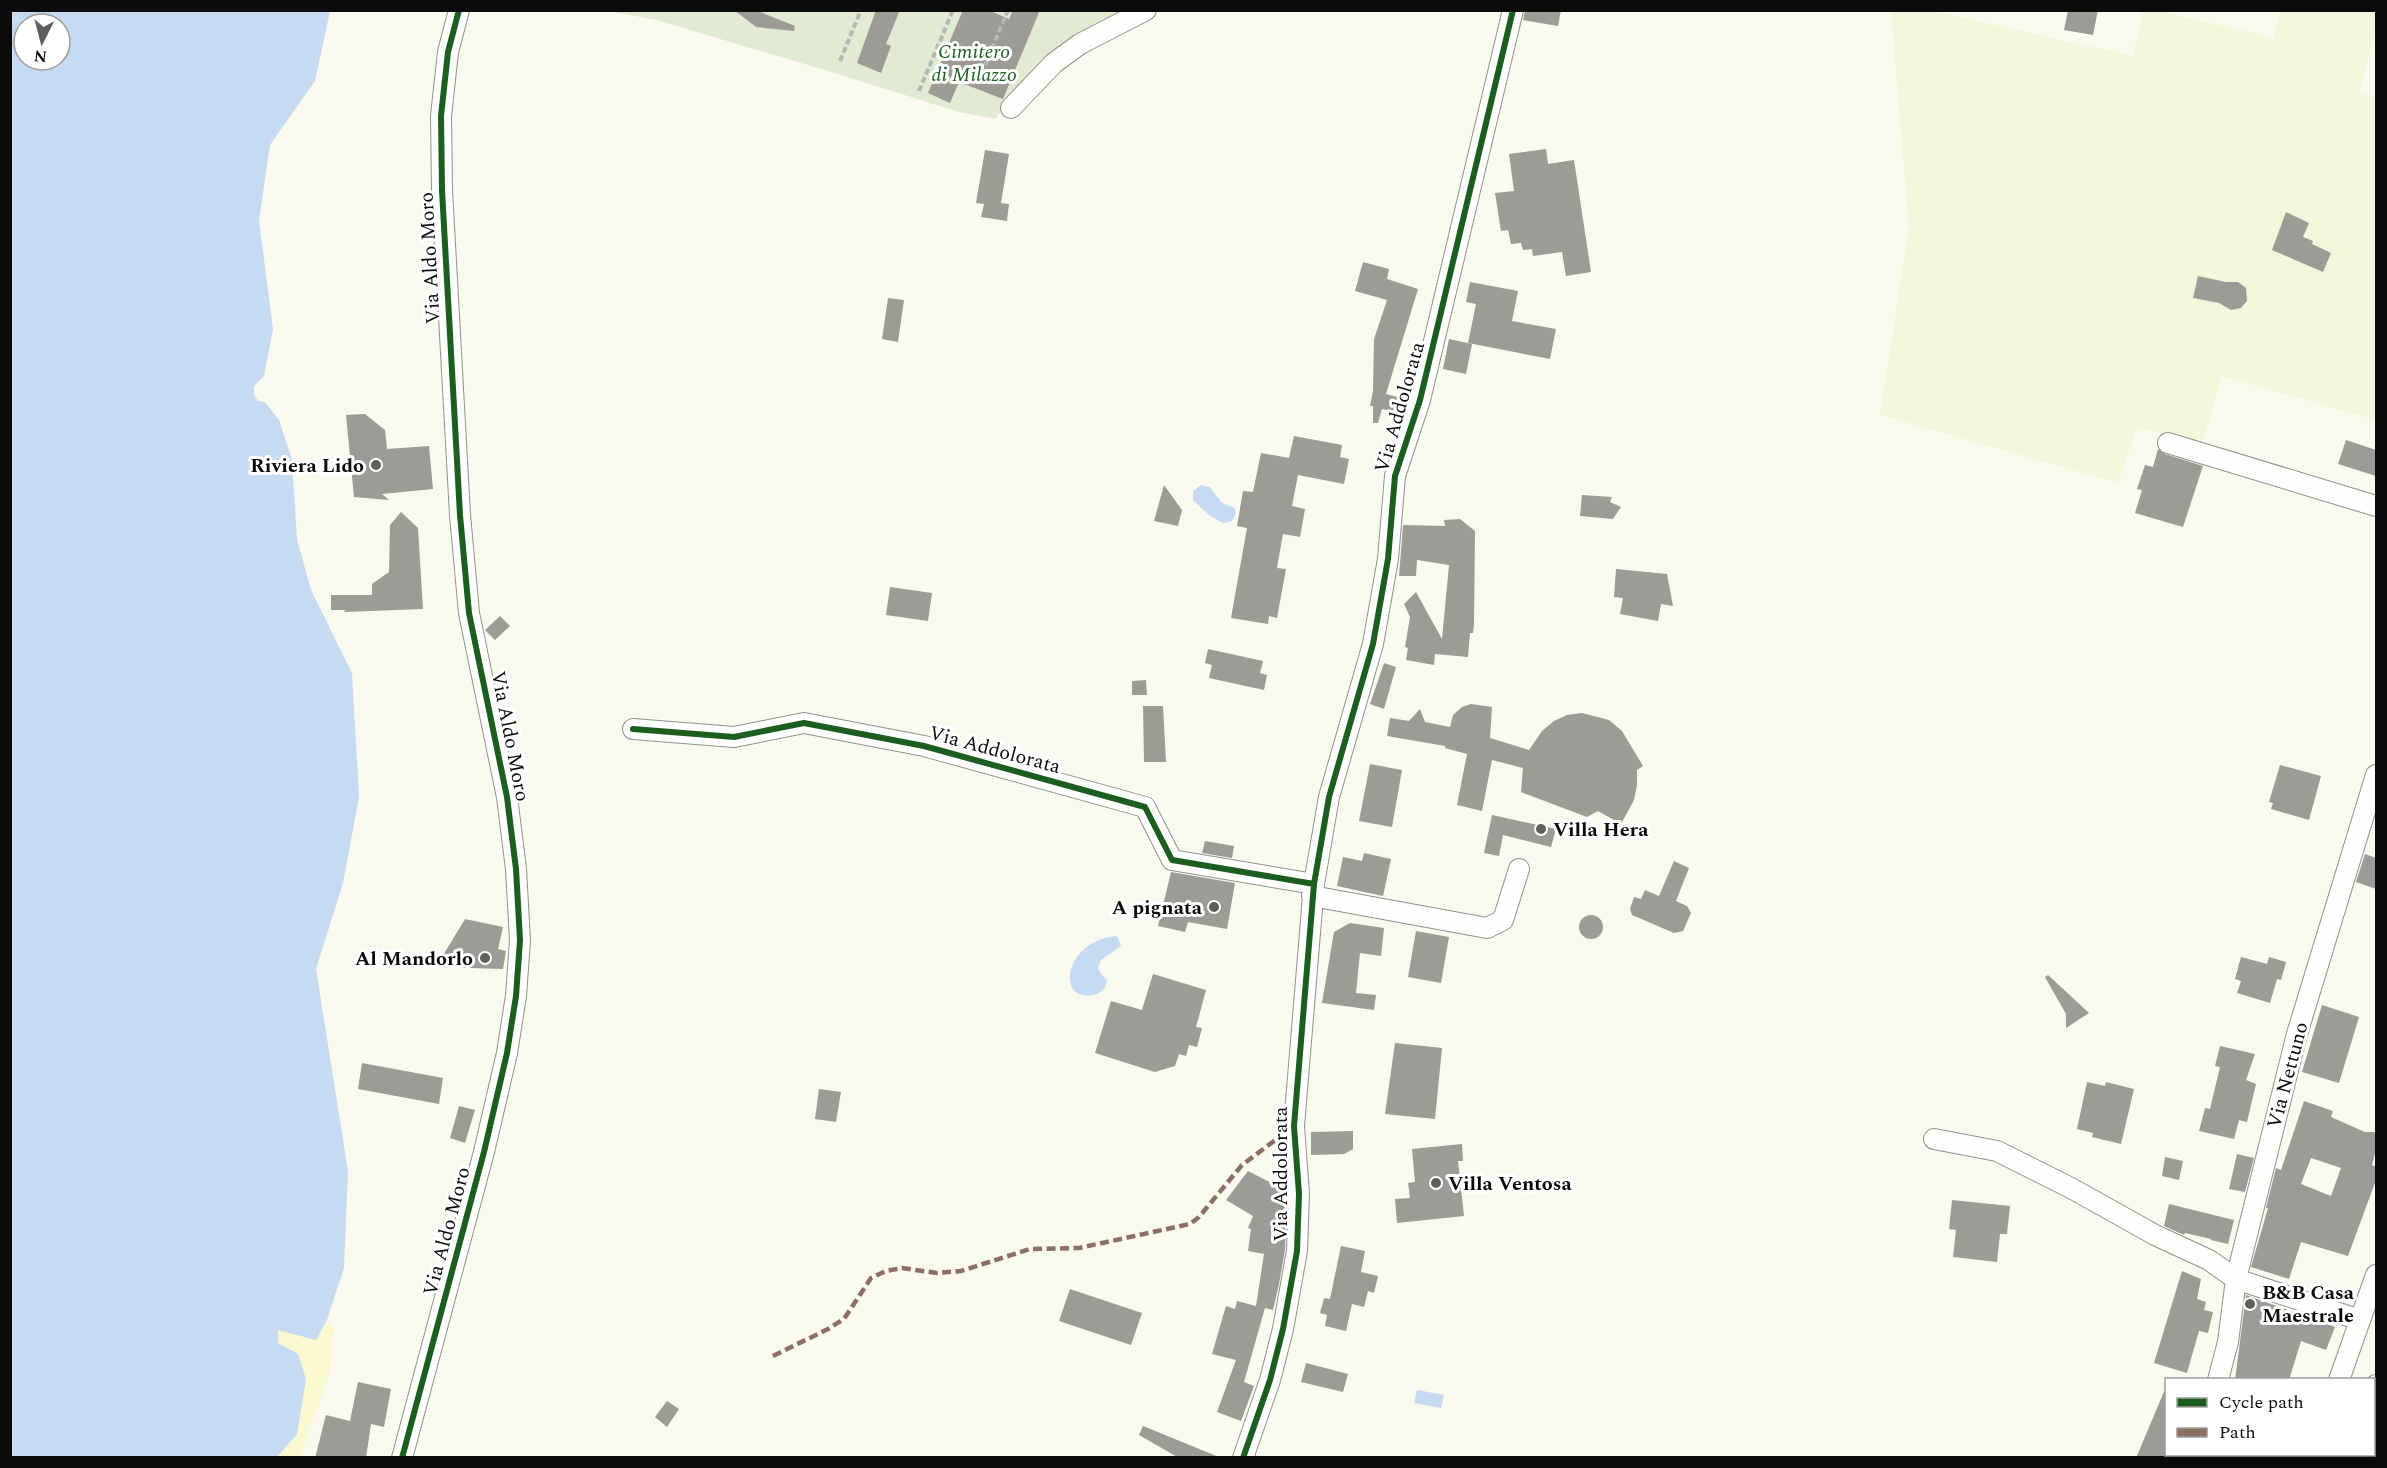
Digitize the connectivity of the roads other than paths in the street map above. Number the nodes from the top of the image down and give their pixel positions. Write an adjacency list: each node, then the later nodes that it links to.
1 (459, 10): 17 (street, Via Aldo Moro)
2 (1146, 10): 4 (street)
3 (1513, 10): 10 (street, Via Addolorata)
4 (1011, 108)
5 (2168, 443): 6 (street)
6 (2376, 506)
7 (633, 729): 10 (street, Via Addolorata)
8 (2376, 775): 13 (street, Via Nettuno)
9 (1519, 869): 10 (street, Via Addolorata)
10 (1313, 890): 18 (street, Via Addolorata)
11 (1934, 1139): 13 (street)
12 (2376, 1275): 14 (street)
13 (2236, 1279): 14 (street); 15 (street, Via Nettuno)
14 (2360, 1320): 16 (street)
15 (2219, 1378)
16 (2340, 1378)
17 (402, 1458)
18 (1243, 1458)

